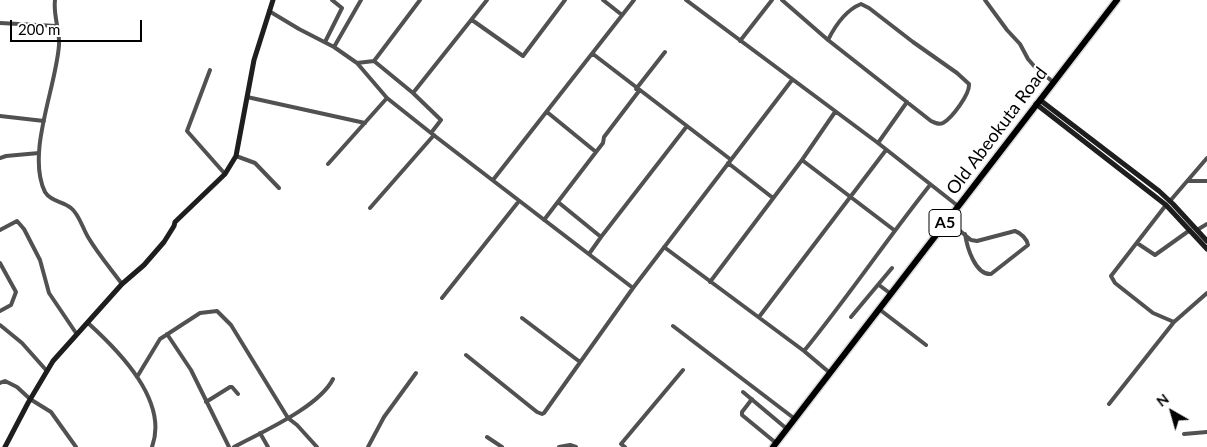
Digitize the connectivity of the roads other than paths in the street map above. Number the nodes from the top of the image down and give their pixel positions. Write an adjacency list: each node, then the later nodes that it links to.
1 (55, 0): 21 (street)
2 (273, 0): 17 (street)
3 (332, 0): 24 (street)
4 (362, 0): 25 (street)
5 (420, 0): 28 (street)
6 (488, 0): 19 (street)
7 (565, 0): 19 (street)
8 (603, 0): 18 (street)
9 (634, 0): 18 (street)
10 (686, 0): 16 (street)
11 (697, 0): 16 (street)
12 (772, 0): 23 (street)
13 (782, 0): 22 (street)
14 (985, 0): 32 (street)
15 (1117, 0): 32 (highway, Old Abeokuta Road / A5)
16 (693, 5): 23 (street)
17 (269, 11): 24 (street); 35 (street)
18 (622, 15): 27 (street)
19 (472, 20): 34 (street)
20 (0, 23): 21 (street)
21 (56, 26): 42 (street)
22 (828, 40): 37 (street); 37 (street)
23 (740, 41): 31 (street)
24 (325, 42): 25 (street)
25 (334, 47): 29 (street)
26 (665, 52): 33 (street)
27 (593, 54): 33 (street); 39 (street)
28 (374, 61): 29 (street); 34 (street)
29 (358, 63): 36 (street)
30 (210, 70): 56 (street)
31 (792, 80): 40 (street); 54 (street)
32 (1053, 82): 38 (highway, Old Abeokuta Road / A5)
33 (638, 90): 44 (street); 48 (street)
34 (413, 93): 45 (street)
35 (246, 97): 43 (street); 50 (street)
36 (387, 98): 43 (street); 45 (street)
37 (907, 102): 46 (street)
38 (1038, 102): 66 (street); 67 (highway, Old Abeokuta Road / A5)
39 (547, 112): 48 (street); 57 (street)
40 (835, 112): 46 (street); 53 (street)
41 (0, 116): 42 (street)
42 (44, 121): 49 (street)
43 (365, 122): 55 (street)
44 (687, 126): 54 (street); 77 (street)
45 (432, 134): 57 (street); 68 (street)
46 (878, 143): 47 (street)
47 (886, 150): 60 (street); 63 (street)
48 (596, 152): 65 (street)
49 (39, 153): 51 (street); 86 (street)
50 (236, 156): 56 (street); 61 (street)
51 (0, 158)
52 (1207, 158): 58 (street)
53 (802, 160): 62 (street); 63 (street)
54 (729, 161): 62 (street); 80 (street)
55 (328, 164)
56 (225, 174): 86 (street)
57 (493, 180): 64 (street)
58 (1188, 181): 59 (street); 66 (street)
59 (1207, 181)
60 (930, 185): 67 (street); 73 (street)
61 (279, 188)
62 (773, 198): 85 (street)
63 (850, 198): 73 (street); 94 (street)
64 (519, 201): 69 (street); 91 (street)
65 (558, 202): 69 (street); 77 (street)
66 (1168, 203): 74 (street); 75 (street); 79 (street)
67 (958, 206): 70 (highway, Old Abeokuta Road / A5)
68 (370, 208)
69 (544, 220): 82 (street)
70 (947, 220): 76 (street); 90 (highway, Old Abeokuta Road / A5)
71 (1207, 224): 75 (street)
72 (0, 230): 101 (street)
73 (894, 230): 104 (street)
74 (1190, 230): 79 (street); 81 (street)
75 (1197, 230): 78 (street)
76 (965, 234): 76 (street)
77 (601, 237): 82 (street)
78 (1207, 241)
79 (1136, 243): 97 (street)
80 (664, 247): 85 (street); 88 (street)
81 (1207, 249)
82 (589, 254): 88 (street)
83 (0, 263): 93 (street)
84 (892, 268): 87 (street)
85 (710, 282): 94 (street)
86 (122, 284): 98 (street)
87 (879, 285): 90 (street); 96 (street)
88 (633, 288): 106 (street)
89 (1207, 293): 97 (street)
90 (891, 294): 92 (highway, Old Abeokuta Road / A5)
91 (442, 298)
92 (879, 310): 103 (street); 110 (highway, Old Abeokuta Road / A5)
93 (0, 311)
94 (759, 317): 104 (street)
95 (522, 318): 106 (street)
96 (852, 318)
97 (1174, 322): 119 (street)
98 (88, 323): 101 (street); 111 (street)
99 (0, 325): 107 (street)
100 (673, 326): 121 (street)
101 (76, 333): 107 (street)
102 (167, 334): 111 (street); 118 (street); 120 (street)
103 (926, 345)
104 (804, 351): 110 (street)
105 (466, 355): 106 (street)
106 (580, 362)
107 (46, 370): 116 (street)
108 (683, 370): 128 (street)
109 (416, 373): 136 (street)
110 (830, 373): 121 (highway, Old Abeokuta Road / A5)
111 (137, 378): 131 (street)
112 (333, 379): 120 (street)
113 (0, 382): 116 (street)
114 (743, 392): 117 (street)
115 (238, 394): 118 (street)
116 (30, 399): 129 (street); 130 (street)
117 (752, 399): 122 (street); 127 (street)
118 (206, 402): 132 (street)
119 (1109, 404)
120 (288, 418): 124 (street); 135 (street)
121 (795, 419): 122 (highway, Old Abeokuta Road / A5)
122 (787, 429): 127 (highway, Old Abeokuta Road / A5)
123 (1207, 432): 125 (street)
124 (260, 433): 133 (street); 134 (street)
125 (1184, 434)
126 (487, 437): 137 (street)
127 (775, 445)
128 (621, 446)
129 (5, 447)
130 (76, 447)
131 (152, 447)
132 (228, 447)
133 (234, 447)
134 (268, 447)
135 (317, 447)
136 (368, 447)
137 (502, 447)
138 (559, 447): 139 (street)
139 (576, 447)

